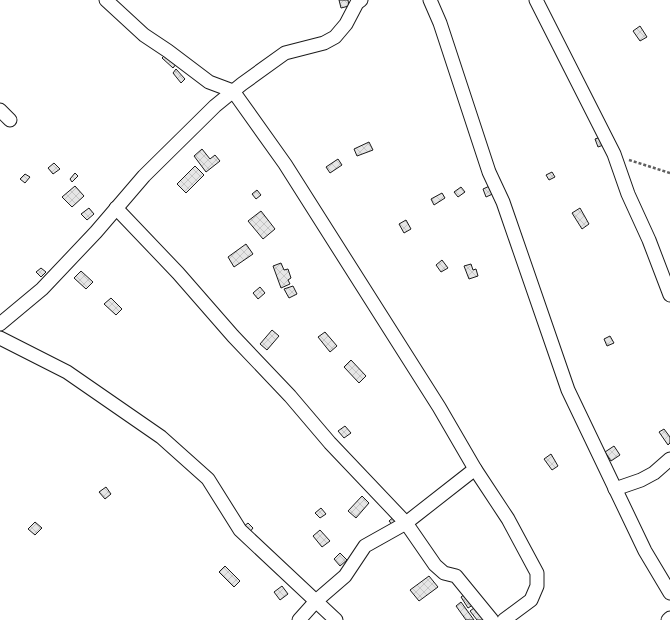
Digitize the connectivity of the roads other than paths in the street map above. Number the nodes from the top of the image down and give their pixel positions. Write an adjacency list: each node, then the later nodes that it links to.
1 (106, 0): 5 (street)
2 (361, 0): 5 (street)
3 (430, 0): 14 (street)
4 (536, 0): 9 (street)
5 (233, 91): 8 (street); 13 (street)
6 (0, 110): 7 (street)
7 (10, 120)
8 (116, 208): 10 (street); 15 (street)
9 (670, 295)
10 (0, 324)
11 (0, 338): 17 (street)
12 (670, 459): 14 (street)
13 (475, 470): 15 (street); 21 (street)
14 (615, 489): 16 (street)
15 (406, 524): 17 (street); 20 (street)
16 (670, 593)
17 (316, 601): 18 (street); 19 (street)
18 (299, 620)
19 (336, 620)
20 (492, 620)
21 (504, 620)

